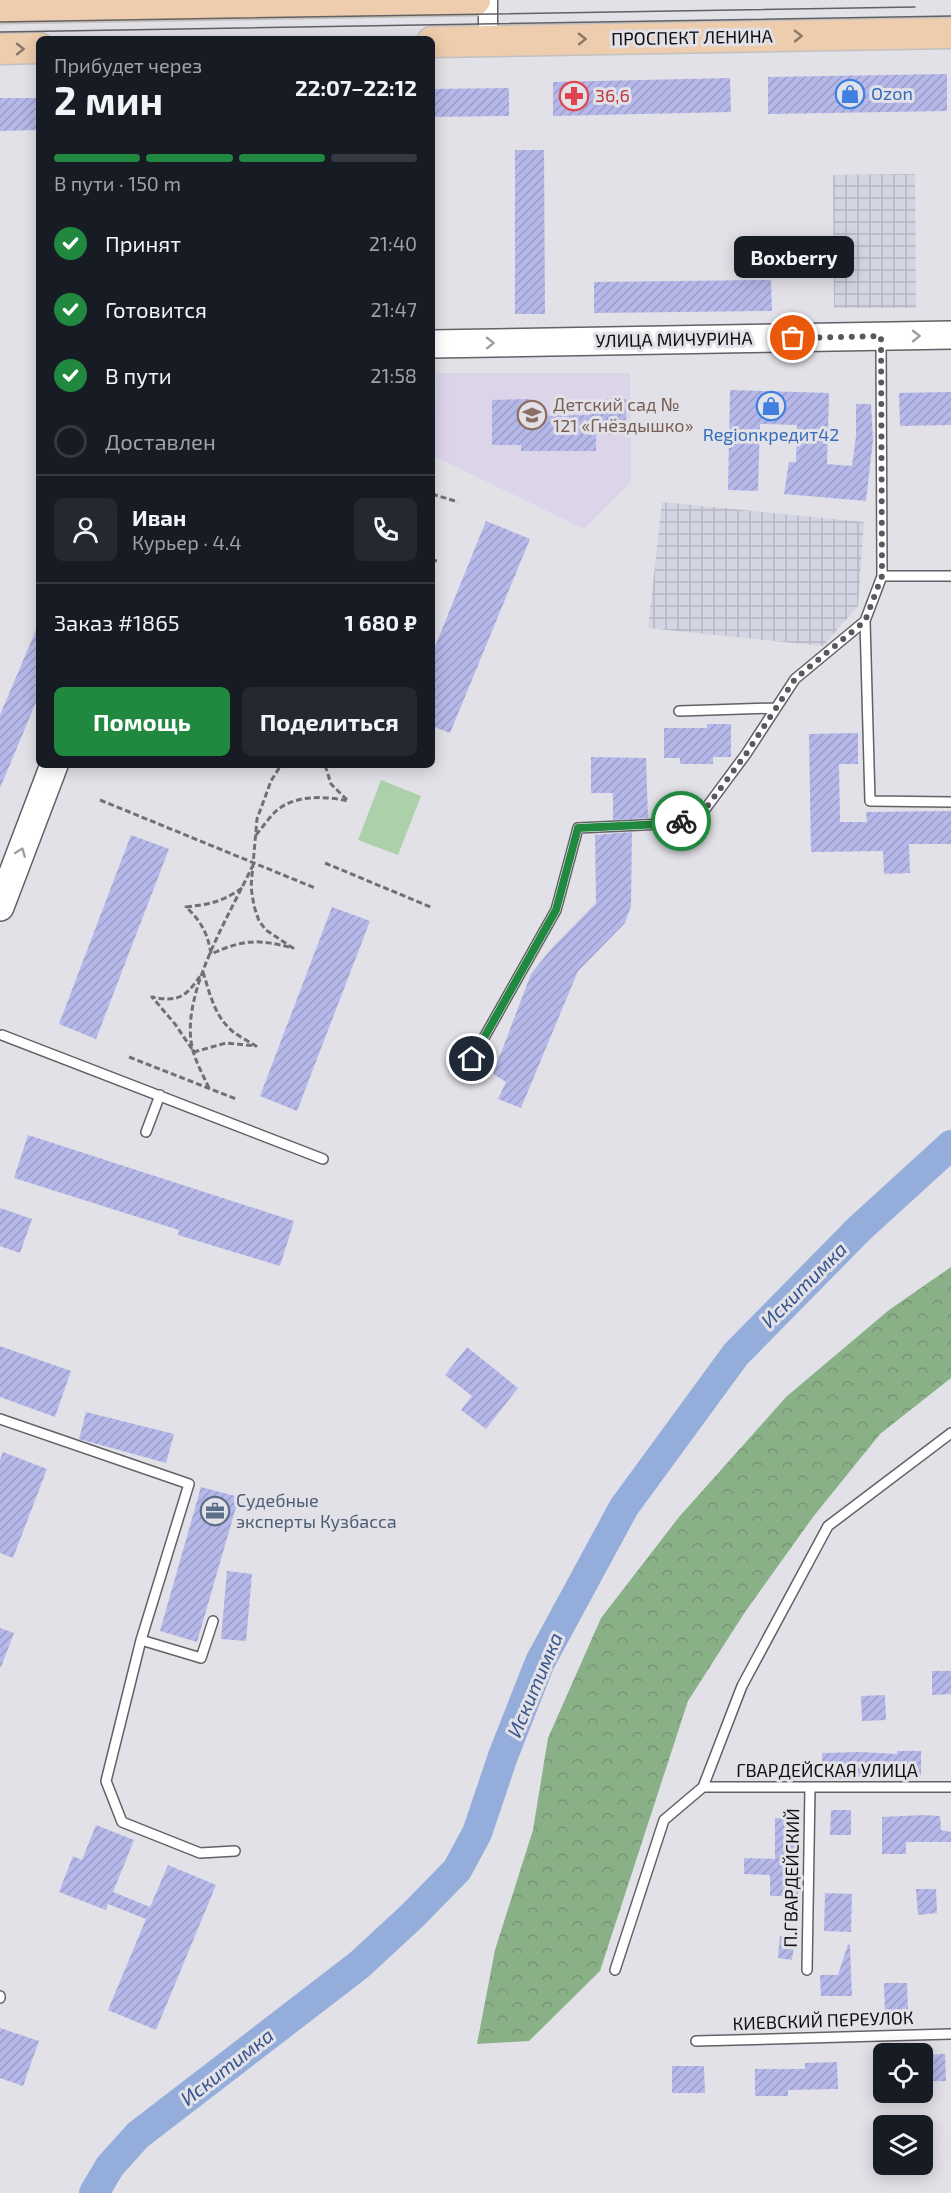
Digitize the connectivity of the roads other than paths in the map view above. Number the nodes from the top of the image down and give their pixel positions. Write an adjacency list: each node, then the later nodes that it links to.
1 (475, 0): 3 (main road)
2 (488, 0): 5 (street)
3 (7, 5)
4 (951, 33): 5 (main road, ПРОСПЕКТ ЛЕНИНА, one-way to 4)
5 (488, 41): 6 (main road, ПРОСПЕКТ ЛЕНИНА)
6 (435, 42)
7 (36, 48): 8 (main road, one-way to 7)
8 (0, 49)
9 (951, 335): 10 (street, УЛИЦА МИЧУРИНА, one-way to 9)
10 (881, 336): 11 (street, УЛИЦА МИЧУРИНА, one-way to 10); 12 (lane)
11 (435, 344)
12 (882, 576): 13 (lane); 14 (lane)
13 (951, 576)
14 (865, 621): 15 (lane); 18 (lane)
15 (774, 708): 16 (lane); 21 (lane)
16 (679, 711)
17 (53, 768): 19 (street, one-way to 17)
18 (951, 802)
19 (0, 907)
20 (2, 1035): 22 (lane)
21 (472, 1059)
22 (160, 1095): 23 (lane); 24 (lane)
23 (146, 1131)
24 (323, 1159)
25 (0, 1419): 28 (lane)
26 (951, 1432): 29 (lane)
27 (213, 1621): 28 (lane)
28 (141, 1640): 32 (lane)
29 (704, 1787): 30 (lane, ГВАРДЕЙСКАЯ УЛИЦА); 33 (lane)
30 (810, 1787): 31 (lane, ГВАРДЕЙСКАЯ УЛИЦА); 34 (lane, П.ГВАРДЕЙСКИЙ)
31 (951, 1787)
32 (235, 1851)
33 (615, 1970)
34 (807, 1970)
35 (951, 2034): 36 (lane, КИЕВСКИЙ ПЕРЕУЛОК)
36 (696, 2042)

